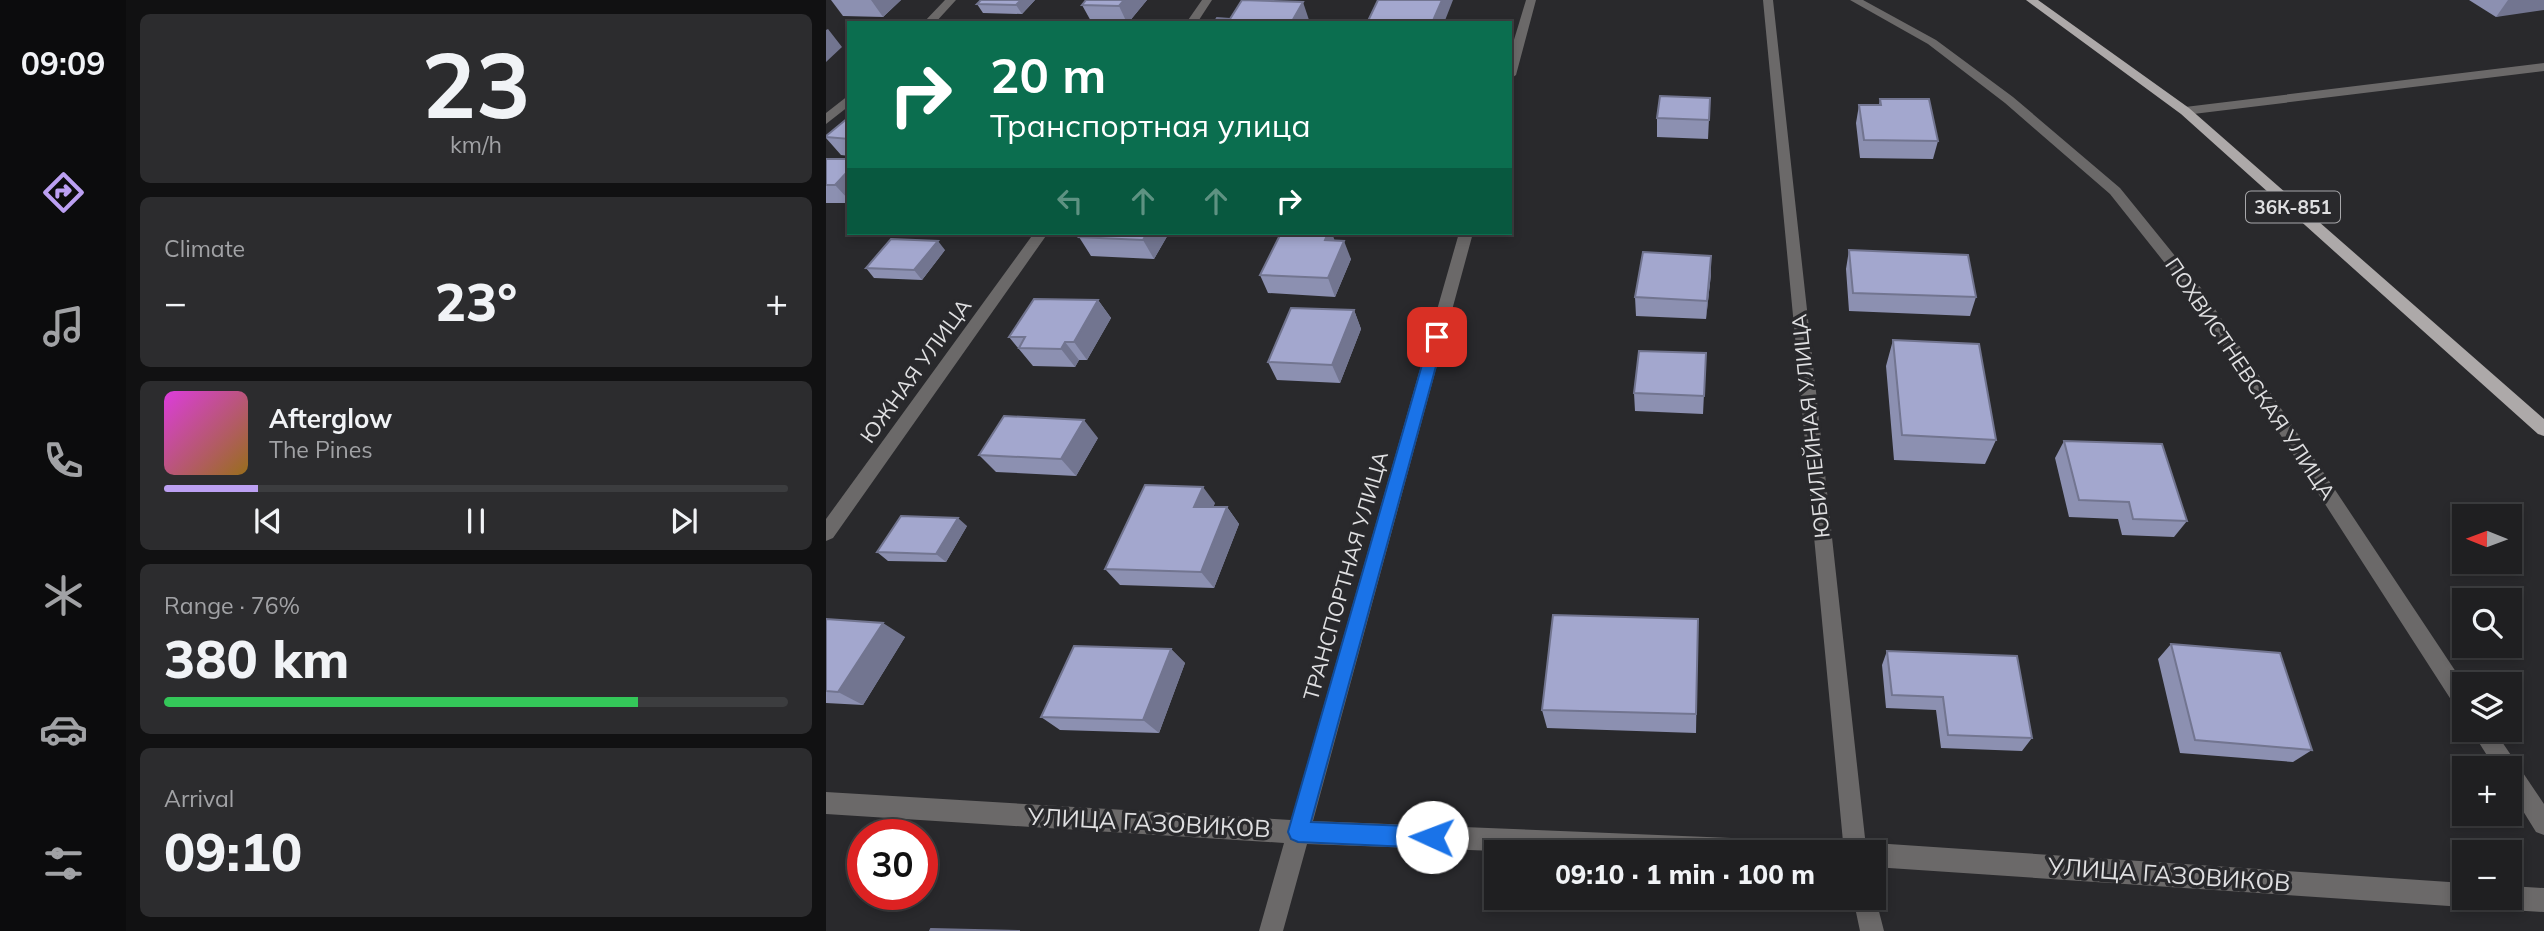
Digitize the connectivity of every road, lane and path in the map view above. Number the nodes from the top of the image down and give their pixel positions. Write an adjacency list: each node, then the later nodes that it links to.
1 (951, 0): 7 (street)
2 (1208, 0): 8 (street)
3 (1531, 0): 10 (street)
4 (1768, 0): 24 (street, ЮБИЛЕЙНАЯ УЛИЦА)
5 (1855, 0): 18 (street, ПОХВИСТНЕВСКАЯ УЛИЦА)
6 (2031, 0): 12 (main road, 36К-851)
7 (930, 21)
8 (1192, 21)
9 (2544, 67): 12 (street)
10 (1512, 68)
11 (847, 101): 13 (street)
12 (2185, 111): 16 (main road, 36К-851)
13 (826, 120)
14 (1040, 235): 17 (street, ЮЖНАЯ УЛИЦА)
15 (1465, 235): 22 (street, ТРАНСПОРТНАЯ УЛИЦА)
16 (2544, 429)
17 (826, 533)
18 (2452, 684)
19 (2522, 791): 21 (street)
20 (826, 803): 22 (street, УЛИЦА ГАЗОВИКОВ)
21 (2544, 824)
22 (1298, 832): 23 (street, УЛИЦА ГАЗОВИКОВ); 30 (street, ТРАНСПОРТНАЯ УЛИЦА)
23 (1502, 840)
24 (1854, 840)
25 (1886, 856): 26 (street, УЛИЦА ГАЗОВИКОВ)
26 (2452, 894)
27 (2522, 899): 28 (street)
28 (2544, 900)
29 (1868, 910): 31 (street)
30 (1271, 931)
31 (1872, 931)

